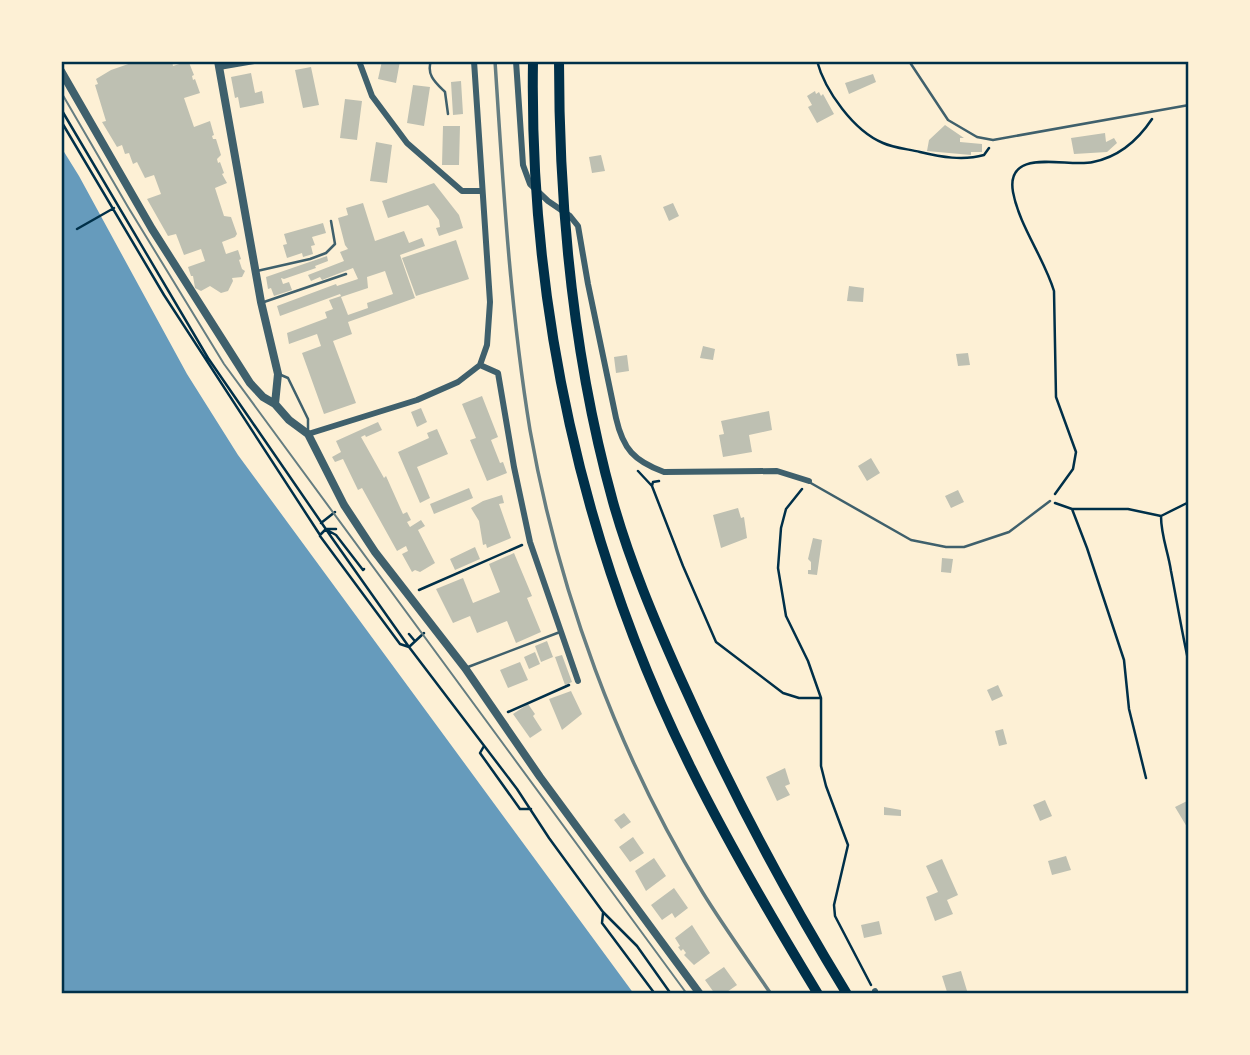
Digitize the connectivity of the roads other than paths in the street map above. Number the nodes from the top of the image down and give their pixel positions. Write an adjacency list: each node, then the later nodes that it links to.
1 (254, 61): 9 (street)
2 (359, 61): 13 (street)
3 (431, 61): 12 (lane)
4 (474, 61): 13 (street)
5 (516, 61): 22 (street)
6 (533, 61): 28 (highway)
7 (559, 61): 29 (highway)
8 (909, 61): 11 (lane)
9 (219, 64): 15 (street)
10 (61, 71): 20 (street)
11 (1189, 105)
12 (448, 114)
13 (482, 191): 18 (street)
14 (331, 221): 15 (lane)
15 (255, 272): 17 (street)
16 (346, 274): 17 (lane)
17 (261, 303): 19 (street)
18 (480, 365): 21 (street); 24 (street)
19 (278, 374): 20 (street); 21 (lane)
20 (275, 404): 21 (street)
21 (308, 434): 25 (street)
22 (806, 484): 23 (lane)
23 (1050, 501)
24 (560, 632): 25 (lane); 26 (street)
25 (465, 668): 27 (street)
26 (578, 681)
27 (700, 994)
28 (818, 994)
29 (848, 994)

